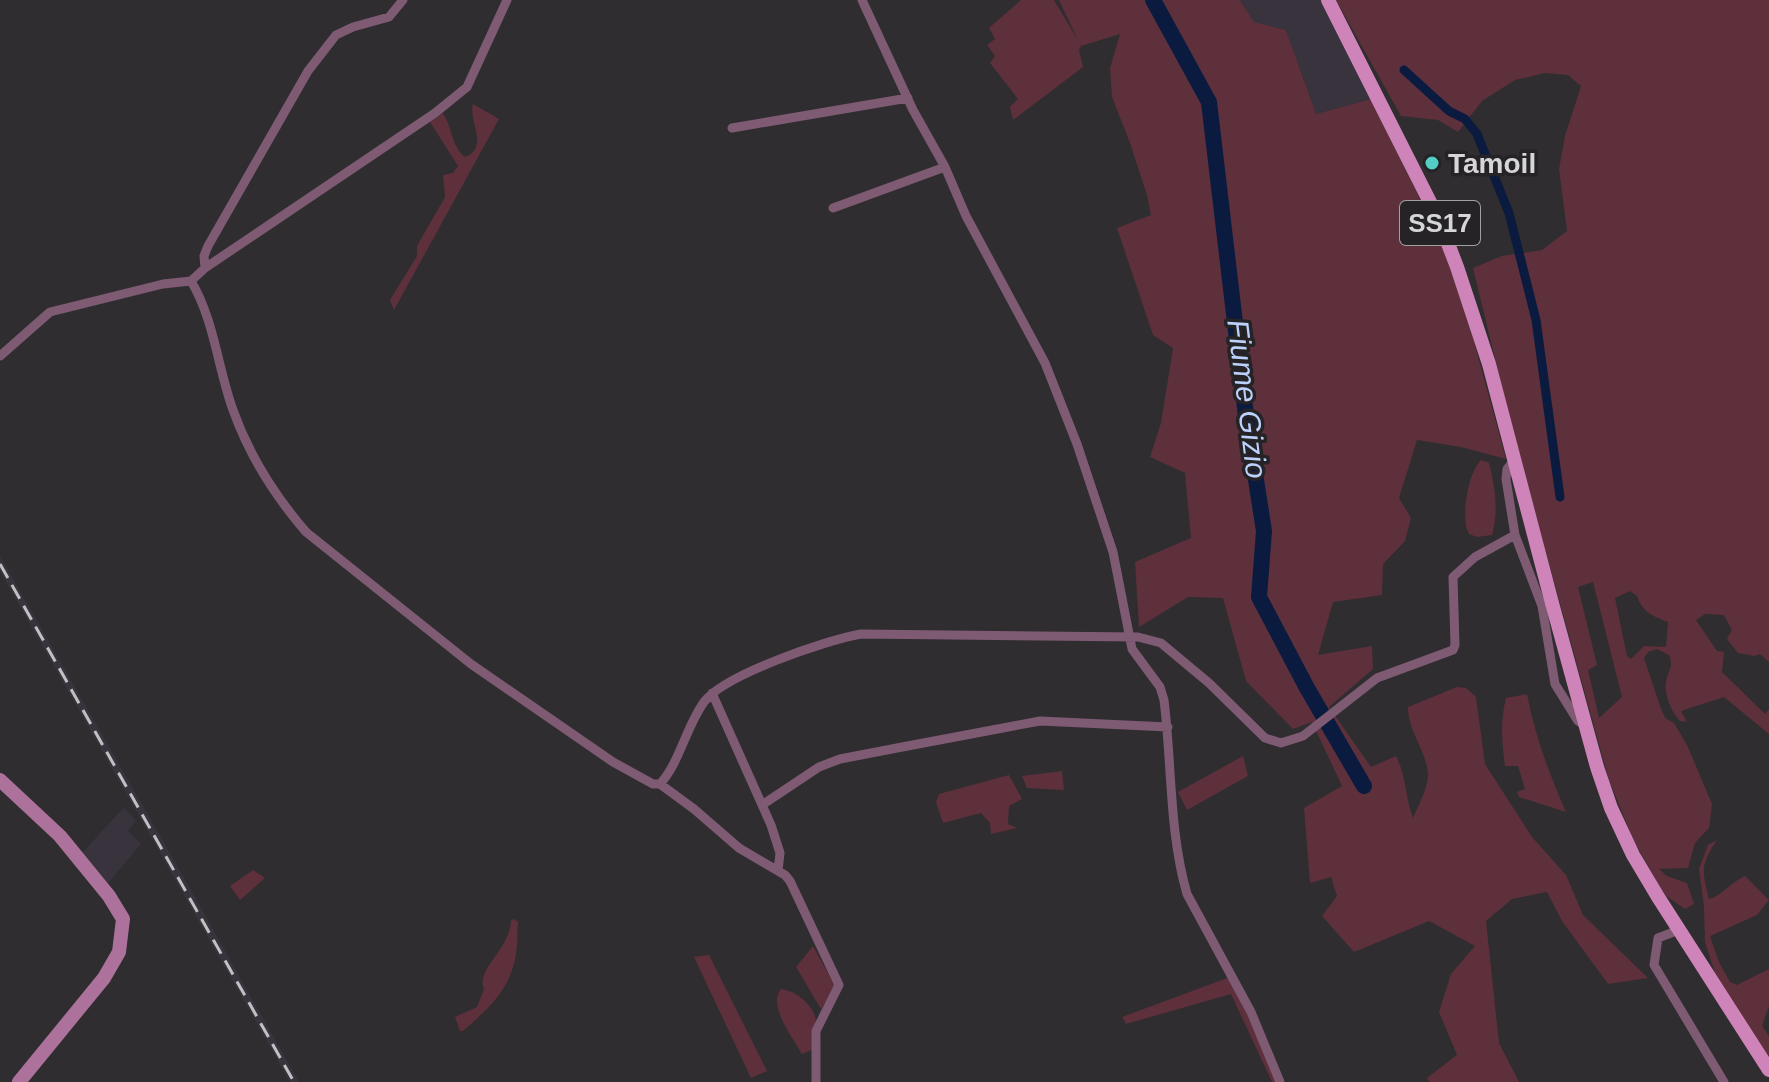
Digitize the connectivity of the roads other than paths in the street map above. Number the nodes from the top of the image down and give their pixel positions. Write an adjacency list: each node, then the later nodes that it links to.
1 (403, 0): 9 (street)
2 (507, 0): 9 (street)
3 (862, 0): 5 (street)
4 (1328, 0): 12 (main road, SS17)
5 (908, 98): 6 (street); 7 (street)
6 (732, 128)
7 (945, 167): 8 (street); 15 (street)
8 (833, 208)
9 (205, 268): 10 (street)
10 (191, 281): 11 (street); 19 (street)
11 (0, 356)
12 (1513, 462): 13 (street); 14 (main road, SS17)
13 (1515, 535): 14 (street); 15 (street)
14 (1547, 605): 22 (main road, SS17)
15 (1129, 637): 16 (street); 17 (street)
16 (712, 693): 19 (street); 20 (street)
17 (1168, 727): 20 (street); 26 (street)
18 (0, 780): 24 (main road)
19 (660, 784): 21 (street)
20 (762, 805): 21 (street)
21 (778, 871): 25 (street)
22 (1679, 930): 23 (main road, SS17); 27 (street)
23 (1769, 1070)
24 (19, 1082)
25 (816, 1082)
26 (1280, 1082)
27 (1724, 1082)

